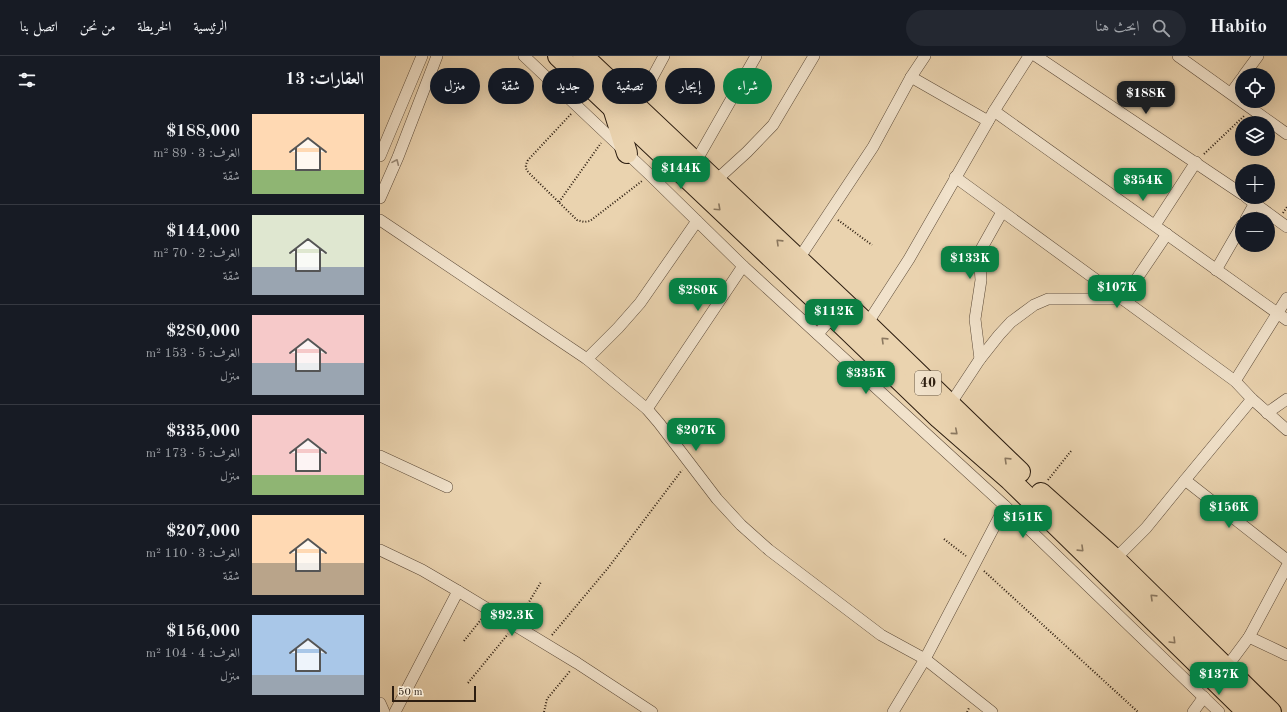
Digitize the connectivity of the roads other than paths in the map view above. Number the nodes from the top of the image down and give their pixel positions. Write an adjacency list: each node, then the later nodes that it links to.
1 (422, 56): 24 (street)
2 (437, 56): 30 (street, one-way to 2)
3 (524, 56): 23 (street)
4 (558, 56): 19 (highway, 40)
5 (582, 56): 18 (highway, 40)
6 (664, 56): 18 (street)
7 (756, 56): 25 (street)
8 (814, 56): 28 (street)
9 (925, 56): 15 (street)
10 (1029, 56): 20 (street)
11 (1036, 56): 26 (street)
12 (1178, 56): 17 (street)
13 (1258, 56): 14 (street)
14 (1249, 68)
15 (911, 77): 21 (street); 39 (street)
16 (1235, 88): 17 (street)
17 (1231, 93): 22 (street)
18 (637, 106): 25 (highway, 40)
19 (613, 109): 23 (highway); 28 (highway, 40)
20 (994, 111): 21 (street); 35 (street)
21 (988, 121): 27 (street)
22 (1287, 134)
23 (627, 153): 34 (street)
24 (380, 156)
25 (695, 162): 28 (highway, 40)
26 (1196, 162): 29 (street); 35 (street)
27 (956, 177): 32 (street); 46 (street)
28 (708, 187): 39 (highway, 40, one-way to 28); 44 (highway, 40, one-way to 44)
29 (1235, 189)
30 (380, 198)
31 (1256, 204): 36 (street)
32 (1002, 212): 43 (street); 48 (street)
33 (380, 220): 49 (street)
34 (697, 221): 40 (street); 49 (street)
35 (1155, 225): 37 (street)
36 (1287, 227)
37 (1167, 234): 41 (street); 43 (street)
38 (1235, 238): 41 (street)
39 (798, 260): 46 (highway, 40)
40 (743, 266): 47 (street); 53 (street)
41 (1216, 270): 45 (street)
42 (1287, 298): 45 (street)
43 (1123, 299): 48 (street); 50 (street)
44 (833, 316): 47 (street); 54 (highway, 40)
45 (1282, 317): 50 (street)
46 (867, 324): 54 (highway, 40, one-way to 46)
47 (818, 334): 60 (street)
48 (980, 358): 54 (street)
49 (587, 359): 53 (street)
50 (1236, 381): 51 (street)
51 (1252, 399): 55 (street); 58 (street)
52 (1287, 399): 55 (street)
53 (647, 409): 68 (street)
54 (945, 411): 62 (highway, 40, one-way to 54); 79 (highway, 40, one-way to 79)
55 (1267, 412): 56 (street)
56 (1287, 430)
57 (380, 456): 59 (street)
58 (1185, 480): 62 (street); 63 (street)
59 (447, 488)
60 (1005, 506): 68 (street); 70 (street)
61 (380, 550): 65 (street)
62 (1115, 559): 69 (highway, 40, one-way to 62)
63 (1287, 560)
64 (1287, 566): 66 (street)
65 (458, 591): 73 (street); 74 (street)
66 (1249, 636): 67 (street); 69 (street)
67 (1287, 655)
68 (925, 659): 75 (street); 76 (street)
69 (1226, 668): 80 (highway, 40)
70 (1204, 697): 77 (street); 78 (street)
71 (380, 703): 72 (street)
72 (384, 712)
73 (395, 712)
74 (652, 712)
75 (893, 712)
76 (992, 712)
77 (1193, 712)
78 (1219, 712)
79 (1247, 712)
80 (1271, 712)

